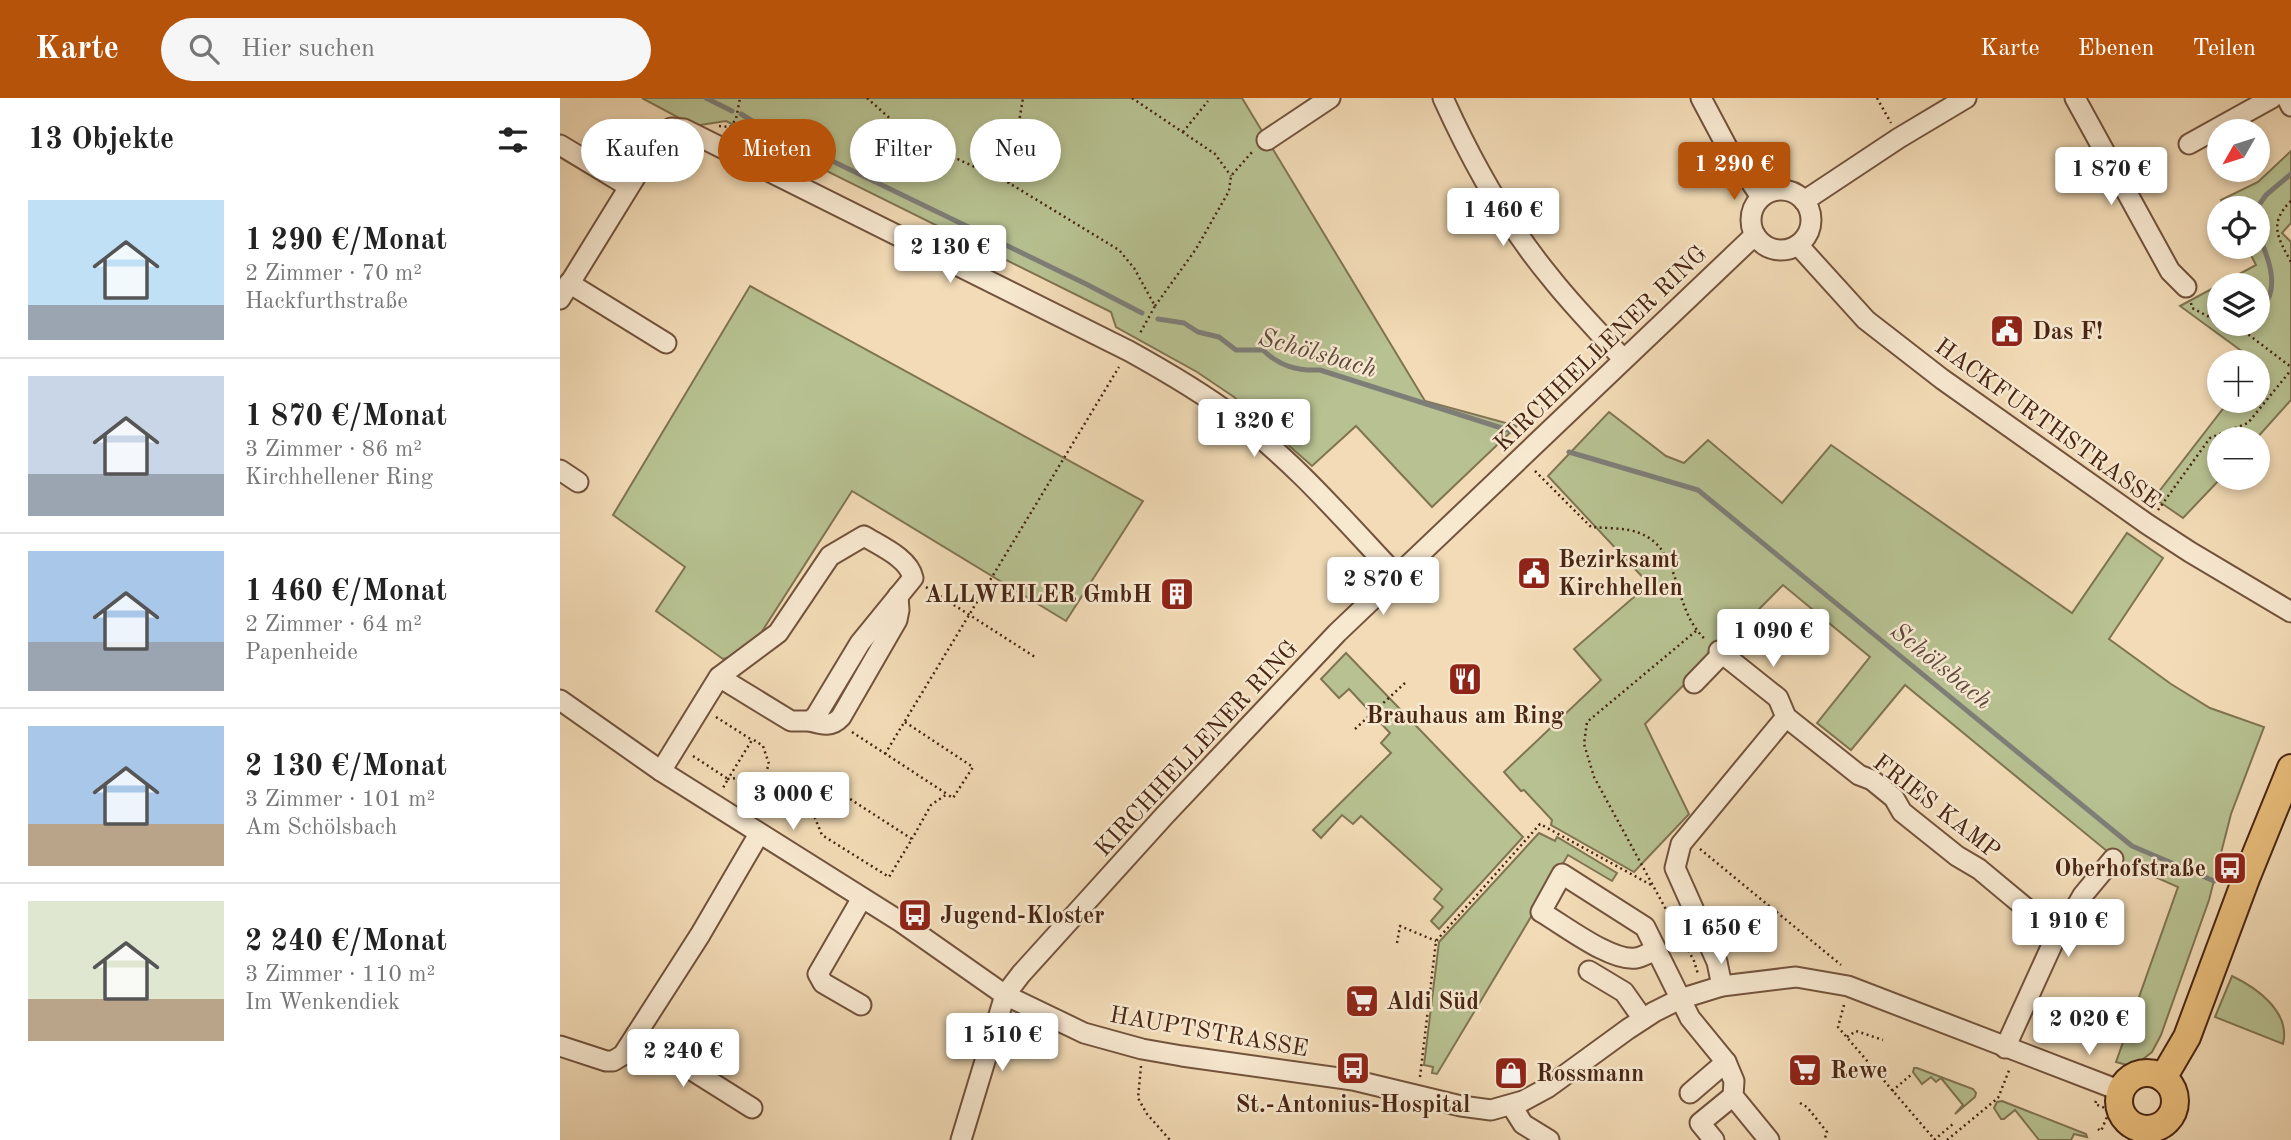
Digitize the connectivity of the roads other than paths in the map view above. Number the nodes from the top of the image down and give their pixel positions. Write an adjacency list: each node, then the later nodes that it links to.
1 (1330, 98): 9 (street)
2 (1443, 98): 20 (street)
3 (1702, 98): 13 (street)
4 (1966, 98): 14 (street)
5 (2075, 98): 17 (street)
6 (2272, 98): 10 (street)
7 (2287, 98): 8 (street)
8 (2291, 106)
9 (1267, 140)
10 (2189, 144)
11 (560, 145): 12 (street)
12 (628, 186): 18 (street); 23 (street)
13 (1761, 197): 14 (street); 15 (street)
14 (1804, 201): 16 (street)
15 (1755, 236): 16 (street); 20 (street, KIRCHHELLENER RING)
16 (1798, 245): 25 (street, HACKFURTHSTRASSE)
17 (2186, 287)
18 (565, 291): 19 (street)
19 (666, 343)
20 (1623, 359): 23 (street, KIRCHHELLENER RING)
21 (560, 470): 22 (street)
22 (578, 482)
23 (1397, 576): 40 (street, KIRCHHELLENER RING)
24 (898, 596): 26 (street); 30 (street); 30 (street)
25 (2291, 612)
26 (719, 677): 30 (street); 32 (street)
27 (1695, 682): 29 (street, FRIES KAMP)
28 (560, 700): 32 (street, HAUPTSTRASSE)
29 (1786, 717): 36 (street, FRIES KAMP); 39 (street)
30 (810, 721)
31 (2291, 768): 48 (main road)
32 (661, 771): 33 (street, HAUPTSTRASSE)
33 (759, 834): 35 (street, HAUPTSTRASSE); 44 (street)
34 (2113, 859): 36 (street)
35 (862, 898): 40 (street, HAUPTSTRASSE); 42 (street)
36 (2057, 934): 46 (street)
37 (1656, 950): 37 (street); 41 (street)
38 (1589, 971): 43 (street)
39 (1713, 988): 41 (street, HAUPTSTRASSE); 46 (street, HAUPTSTRASSE)
40 (1005, 995): 52 (street, HAUPTSTRASSE); 56 (street, KIRCHHELLENER RING)
41 (1680, 999): 43 (street, HAUPTSTRASSE); 47 (street)
42 (861, 1005)
43 (1643, 1019): 52 (street, HAUPTSTRASSE)
44 (636, 1035): 45 (street); 53 (street)
45 (560, 1046)
46 (2011, 1050): 49 (street, HAUPTSTRASSE)
47 (1726, 1062): 50 (street); 51 (street)
48 (2162, 1078): 49 (main road); 55 (main road)
49 (2111, 1087): 55 (main road)
50 (1690, 1093)
51 (1733, 1096): 58 (street); 59 (street)
52 (1511, 1105): 54 (street)
53 (752, 1108)
54 (1520, 1132): 57 (street)
55 (2146, 1135)
56 (961, 1140)
57 (1549, 1140)
58 (1714, 1140)
59 (1769, 1140)

